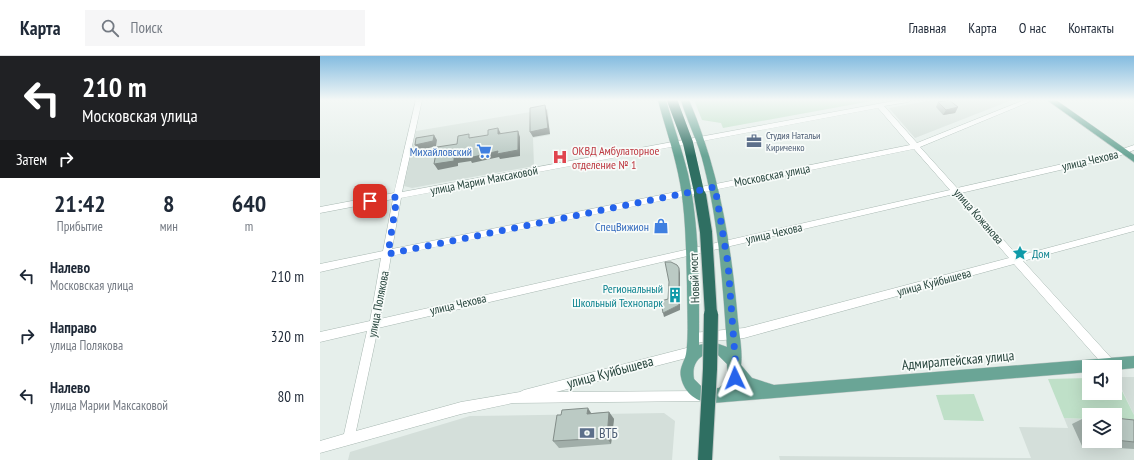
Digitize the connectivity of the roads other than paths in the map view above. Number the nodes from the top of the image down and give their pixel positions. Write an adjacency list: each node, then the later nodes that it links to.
1 (415, 119): 18 (street, улица Полякова)
2 (667, 119): 10 (main road)
3 (679, 119): 41 (highway, Новый мост, bridge)
4 (692, 119): 9 (main road)
5 (804, 119): 9 (street, улица Марии Максаковой)
6 (892, 119): 11 (street, улица Кожанова)
7 (983, 119): 11 (street, Московская улица)
8 (1077, 119): 13 (main road)
9 (700, 138): 10 (street, улица Марии Максаковой); 15 (main road)
10 (674, 144): 17 (main road); 18 (street, улица Марии Максаковой)
11 (916, 146): 15 (street, Московская улица); 16 (street, улица Кожанова)
12 (1134, 147): 13 (street, улица Чехова)
13 (1124, 152): 14 (main road); 16 (street, улица Чехова)
14 (1134, 160)
15 (715, 187): 17 (street, Московская улица); 21 (main road)
16 (957, 191): 21 (street, улица Чехова); 24 (street, улица Кожанова)
17 (686, 193): 22 (main road); 23 (street, Московская улица)
18 (397, 197): 19 (street, улица Марии Максаковой); 23 (street, улица Полякова)
19 (320, 210)
20 (1134, 228): 24 (street, улица Куйбышева)
21 (725, 244): 22 (street, улица Чехова); 27 (main road)
22 (691, 251): 26 (street, улица Чехова); 29 (main road)
23 (388, 254): 25 (street, Московская улица); 26 (street, улица Полякова)
24 (1018, 260): 27 (street, улица Куйбышева); 31 (street, улица Кожанова)
25 (320, 268)
26 (374, 324): 28 (street, улица Чехова); 39 (street, улица Полякова)
27 (733, 335): 29 (street, улица Куйбышева); 35 (main road)
28 (320, 337)
29 (692, 338): 30 (main road)
30 (692, 354): 35 (main road); 37 (main road); 38 (street, улица Куйбышева)
31 (1106, 360)
32 (1134, 362): 33 (main road, Адмиралтейская улица)
33 (1122, 363)
34 (1082, 366): 36 (main road, Адмиралтейская улица)
35 (736, 367): 36 (main road); 37 (main road)
36 (784, 390): 37 (main road)
37 (713, 396): 38 (street)
38 (513, 398): 39 (street)
39 (349, 438): 40 (street)
40 (320, 447)
41 (705, 460)

